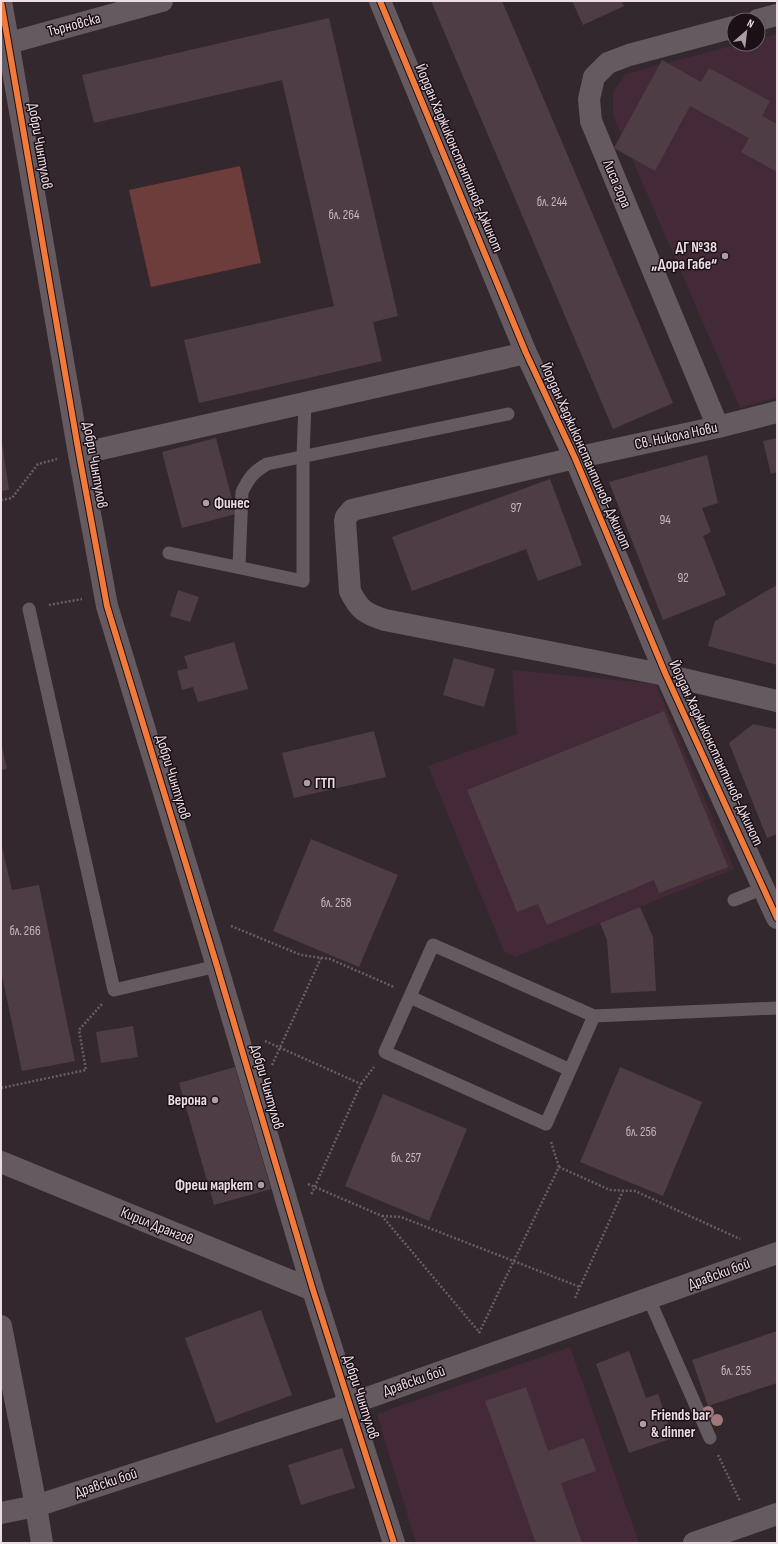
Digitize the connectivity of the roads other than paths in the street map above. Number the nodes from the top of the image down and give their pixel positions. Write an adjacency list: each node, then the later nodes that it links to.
1 (1, 1): 7 (street, Добри Чинтулов)
2 (162, 1): 7 (street, Търновска)
3 (380, 1): 8 (street, Йордан Хаджиконстантинов-Джинот)
4 (777, 15): 5 (street)
5 (766, 18)
6 (726, 29): 12 (street, Лиса гора)
7 (5, 44): 13 (street, Добри Чинтулов)
8 (526, 354): 9 (street); 15 (street, Йордан Хаджиконстантинов-Джинот)
9 (305, 403): 13 (street); 14 (lane)
10 (777, 412): 12 (street, Св. Никола Нови)
11 (508, 414): 14 (lane)
12 (718, 427): 15 (street, Св. Никола Нови)
13 (79, 454): 24 (street, Добри Чинтулов)
14 (303, 457): 17 (lane); 17 (lane)
15 (575, 458): 19 (street, Йордан Хаджиконстантинов-Джинот); 19 (street, Св. Никола Нови)
16 (169, 553): 17 (lane)
17 (239, 568)
18 (30, 608): 24 (lane)
19 (666, 675): 20 (street, Св. Никола Нови); 21 (street, Йордан Хаджиконстантинов-Джинот)
20 (777, 701)
21 (764, 888): 22 (lane); 23 (street, Йордан Хаджиконстантинов-Джинот)
22 (734, 900)
23 (776, 915)
24 (217, 966): 31 (street, Добри Чинтулов)
25 (410, 996): 27 (lane); 28 (lane); 28 (lane)
26 (777, 1008): 27 (lane)
27 (594, 1016): 28 (lane)
28 (570, 1070)
29 (1, 1162): 31 (street, Кирил Дрангов)
30 (775, 1254): 32 (street, Дравски бой)
31 (313, 1290): 34 (street, Добри Чинтулов)
32 (650, 1298): 34 (street, Дравски бой); 35 (lane)
33 (1, 1326): 36 (street)
34 (350, 1404): 36 (street, Дравски бой); 40 (street, Добри Чинтулов)
35 (710, 1438)
36 (36, 1506): 37 (street, Дравски бой); 39 (street)
37 (1, 1513)
38 (777, 1514): 41 (street)
39 (42, 1543)
40 (394, 1543)
41 (694, 1543)

